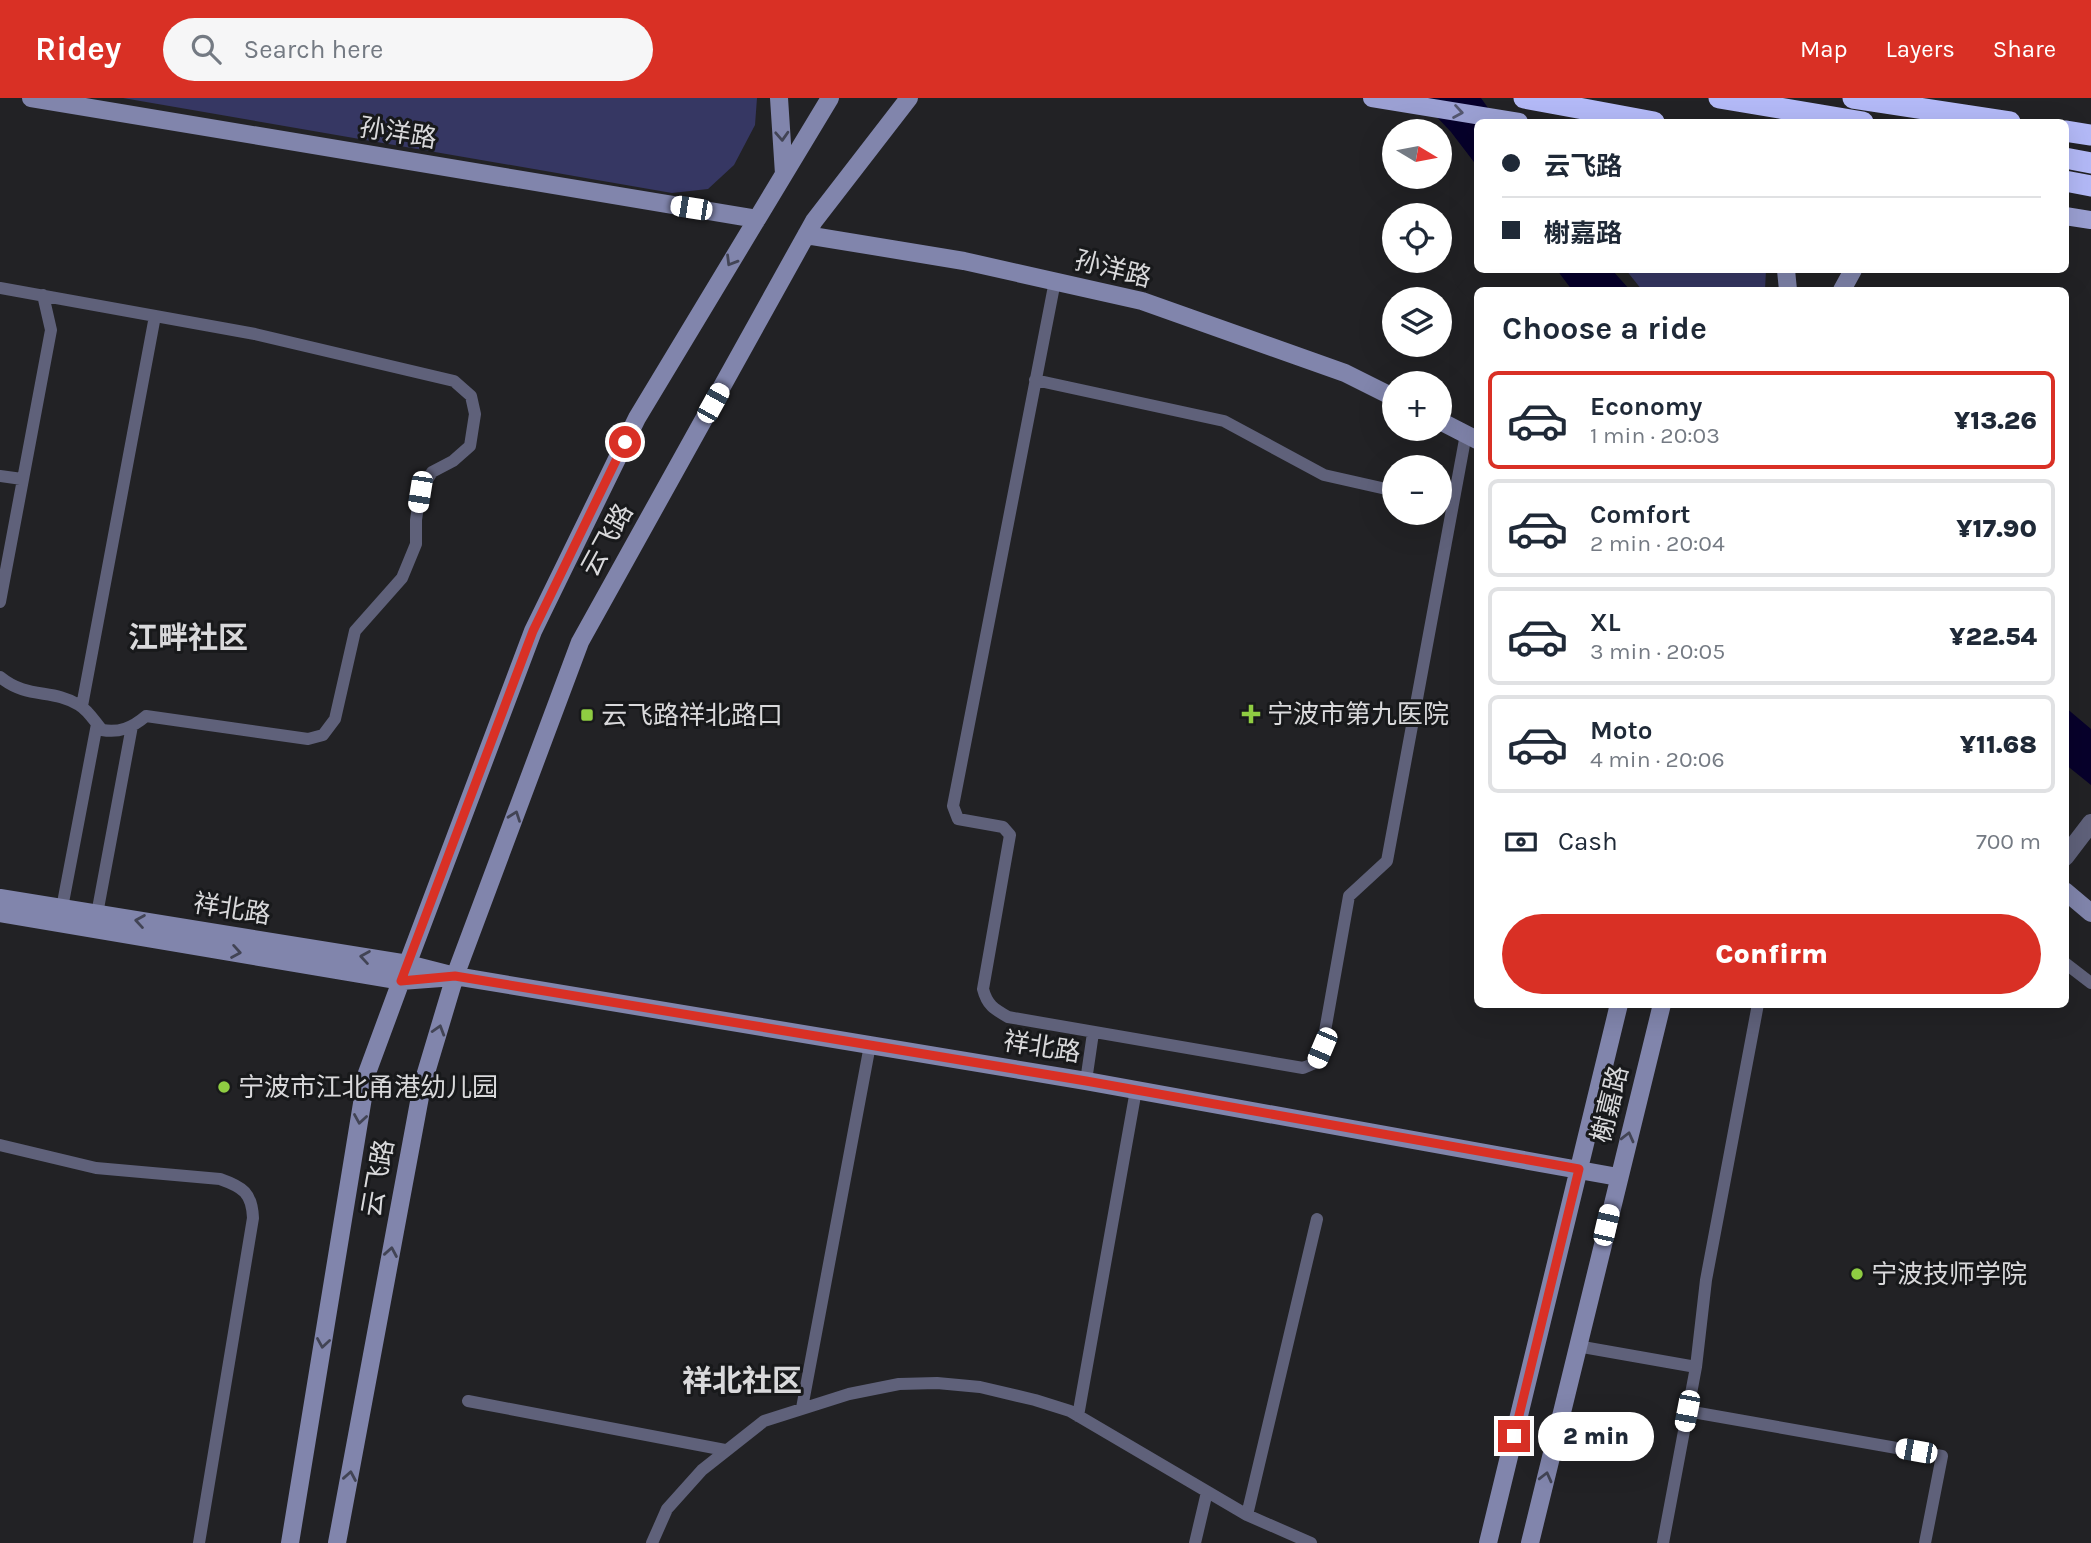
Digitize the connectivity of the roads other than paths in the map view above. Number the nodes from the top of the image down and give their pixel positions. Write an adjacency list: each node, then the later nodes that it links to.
1 (32, 98): 21 (main road, 孙洋路)
2 (779, 98): 17 (main road, one-way to 17)
3 (830, 98): 17 (main road, 云飞路)
4 (908, 98): 23 (main road, 云飞路)
5 (1371, 98): 9 (main road, one-way to 9)
6 (1524, 98): 10 (highway)
7 (1719, 98): 11 (highway)
8 (1853, 98): 12 (highway)
9 (1501, 119)
10 (1638, 119)
11 (1845, 119)
12 (1990, 119)
13 (2069, 132): 14 (highway)
14 (2091, 135)
15 (2069, 159): 16 (highway)
16 (2091, 163)
17 (784, 174): 21 (main road, 云飞路)
18 (2069, 182): 19 (highway)
19 (2091, 186)
20 (2069, 217): 22 (main road)
21 (757, 219): 49 (main road, 云飞路, one-way to 49)
22 (2091, 220)
23 (806, 235): 24 (main road, 孙洋路); 51 (main road, 云飞路, one-way to 23)
24 (1055, 281): 28 (lane); 29 (main road, 孙洋路)
25 (0, 288): 26 (lane)
26 (43, 295): 27 (lane); 33 (lane)
27 (155, 316): 38 (lane); 40 (lane)
28 (1035, 380): 34 (lane); 57 (lane)
29 (1382, 392)
30 (1452, 427): 31 (main road)
31 (1472, 437): 35 (lane)
32 (0, 476): 33 (lane)
33 (22, 479): 36 (lane)
34 (1382, 488)
35 (1454, 500): 57 (lane)
36 (0, 602)
37 (0, 677): 38 (lane)
38 (82, 706): 39 (lane)
39 (97, 724): 40 (lane); 45 (lane)
40 (132, 726): 48 (lane)
41 (2091, 823): 42 (street)
42 (2069, 852)
43 (2069, 894): 47 (main road)
44 (0, 898): 45 (main road, 祥北路)
45 (62, 908): 48 (main road, 祥北路)
46 (0, 913): 52 (main road, 祥北路, one-way to 52)
47 (2091, 913)
48 (97, 914): 49 (main road, 祥北路, one-way to 48)
49 (408, 964): 51 (main road, 祥北路); 52 (main road, 云飞路)
50 (2069, 966): 53 (lane)
51 (455, 976): 52 (main road, 祥北路); 58 (main road, 祥北路); 76 (main road, 云飞路, one-way to 51)
52 (401, 981): 75 (main road, 云飞路, one-way to 75)
53 (2091, 983)
54 (1618, 1008): 62 (main road, 榭嘉路)
55 (1661, 1008): 63 (main road, 榭嘉路, one-way to 55)
56 (1757, 1008): 66 (lane)
57 (1093, 1033): 59 (lane)
58 (870, 1045): 59 (main road, 祥北路); 68 (lane)
59 (1086, 1081): 60 (main road, 祥北路)
60 (1136, 1090): 62 (main road, 祥北路); 70 (lane)
61 (0, 1144): 74 (lane)
62 (1579, 1169): 63 (main road, 祥北路); 80 (main road, 榭嘉路)
63 (1618, 1177): 65 (main road, 榭嘉路)
64 (1317, 1219): 73 (lane)
65 (1577, 1346): 66 (lane); 81 (main road, 榭嘉路, one-way to 65)
66 (1696, 1367): 69 (lane)
67 (468, 1401): 71 (lane)
68 (802, 1408): 70 (lane); 71 (lane)
69 (1687, 1411): 82 (lane); 83 (lane)
70 (1078, 1416): 72 (lane)
71 (725, 1450): 77 (lane)
72 (1207, 1492): 73 (lane); 78 (lane)
73 (1247, 1515): 79 (lane)
74 (199, 1543)
75 (290, 1543)
76 (337, 1543)
77 (652, 1543)
78 (1195, 1543)
79 (1311, 1543)
80 (1488, 1543)
81 (1530, 1543)
82 (1663, 1543)
83 (1925, 1543)

